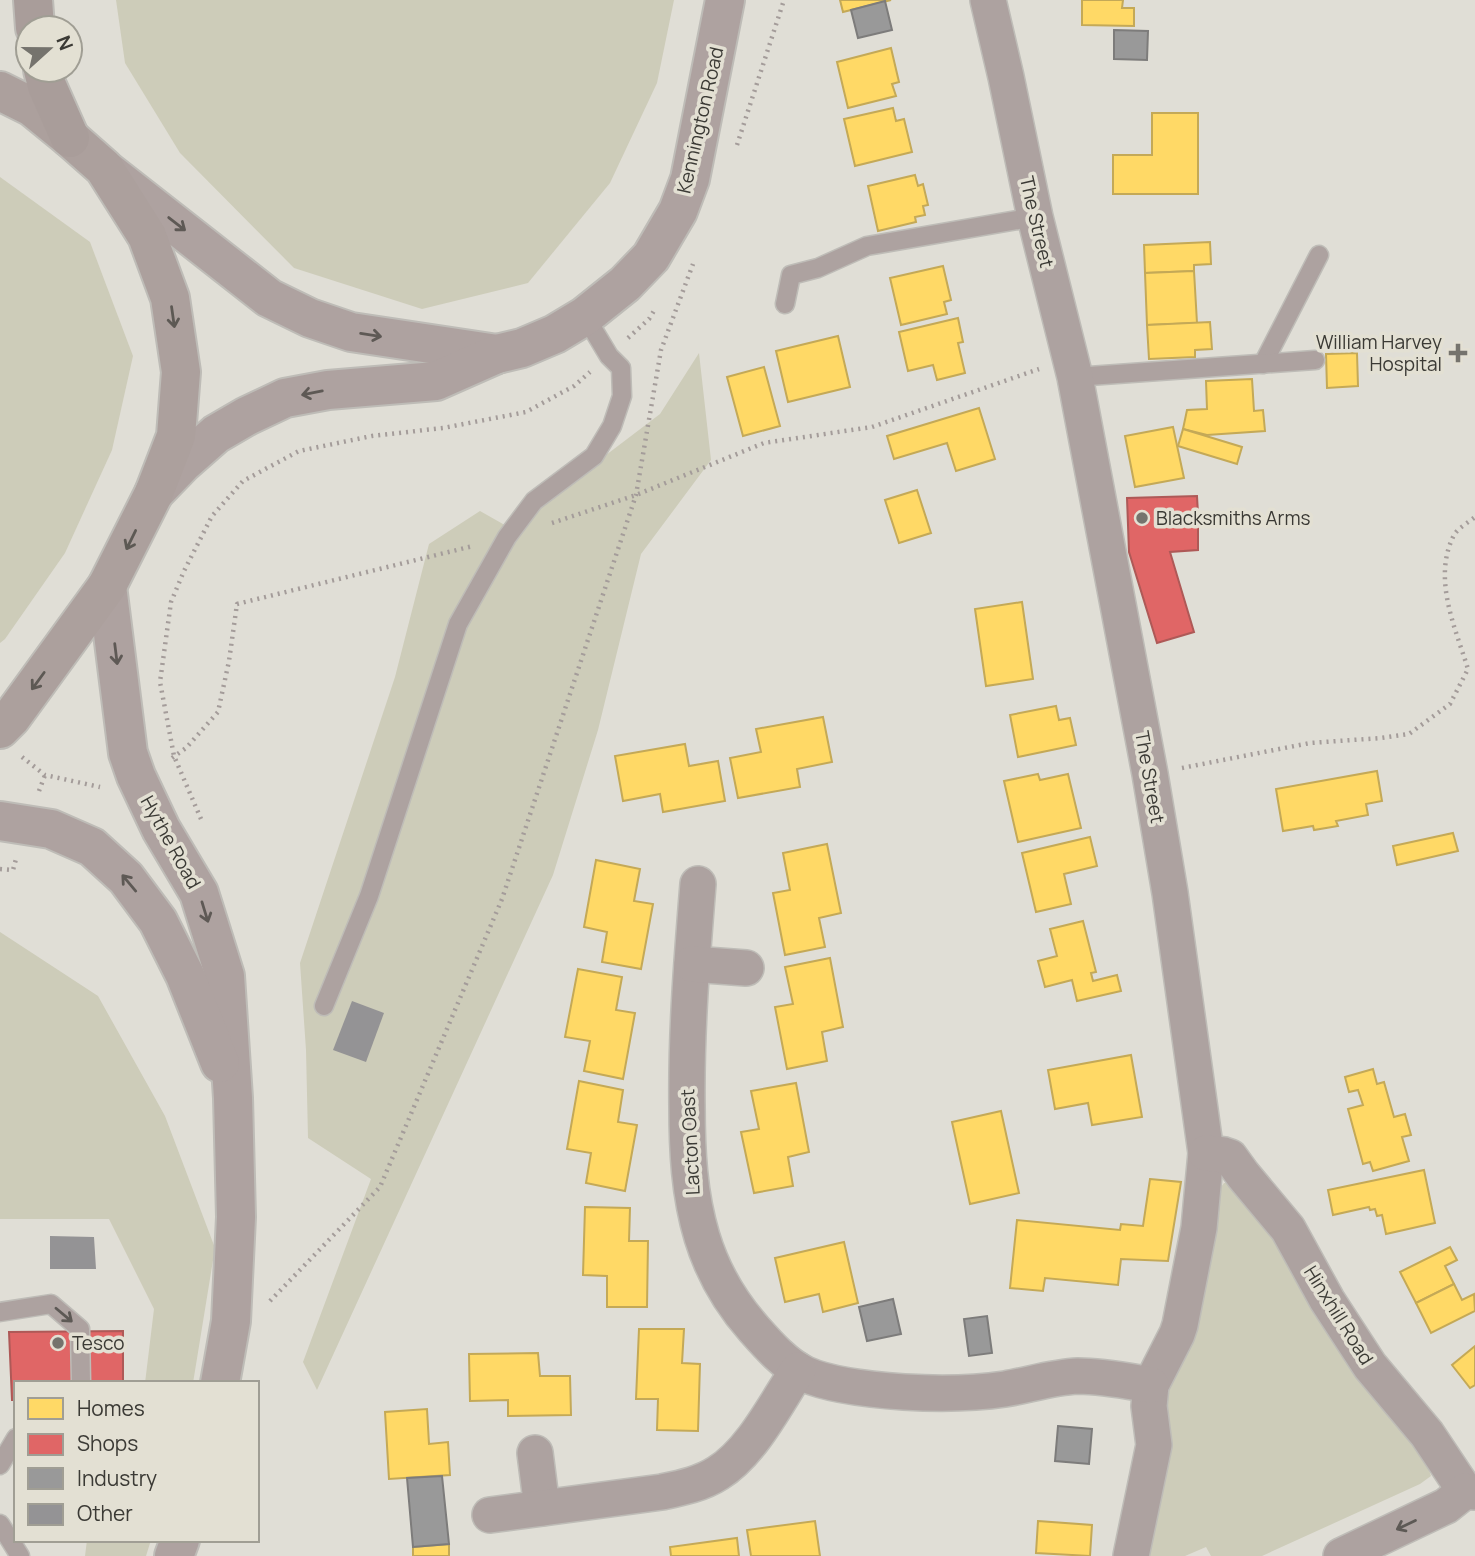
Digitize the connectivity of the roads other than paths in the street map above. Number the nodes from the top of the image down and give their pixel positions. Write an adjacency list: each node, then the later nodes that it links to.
1 (724, 0): 10 (main road, Kennington Road)
2 (988, 0): 7 (street, The Street)
3 (46, 84): 5 (highway)
4 (0, 90): 5 (highway)
5 (70, 138): 6 (highway)
6 (104, 168): 11 (main road, Kennington Road, one-way to 11); 15 (highway, one-way to 15)
7 (1035, 217): 9 (lane); 14 (street, The Street)
8 (1319, 255): 13 (lane)
9 (785, 304)
10 (584, 316): 11 (main road, Kennington Road); 22 (lane)
11 (497, 354): 15 (main road, Kennington Road, one-way to 15)
12 (1315, 360): 13 (lane)
13 (1263, 364): 14 (lane)
14 (1072, 368): 24 (street, The Street)
15 (154, 493): 16 (highway, one-way to 16)
16 (107, 586): 17 (highway, one-way to 17); 23 (main road, Hythe Road, one-way to 23)
17 (9, 741)
18 (0, 821): 23 (main road, Hythe Road, one-way to 18)
19 (698, 884): 20 (street, Lacton Oast)
20 (692, 964): 21 (street); 26 (street, Lacton Oast)
21 (746, 968)
22 (324, 1006)
23 (233, 1098): 28 (main road, Hythe Road)
24 (1206, 1153): 29 (street, The Street); 33 (street, Hinxhill Road)
25 (0, 1312): 27 (lane, one-way to 27)
26 (798, 1370): 29 (street, Lacton Oast); 34 (street)
27 (81, 1381)
28 (220, 1381)
29 (1151, 1385): 38 (street, The Street)
30 (14, 1441): 32 (lane)
31 (535, 1453): 34 (street)
32 (0, 1465)
33 (1470, 1492): 39 (street, Hinxhill Road, one-way to 39)
34 (542, 1508): 35 (street)
35 (490, 1515)
36 (0, 1524): 37 (lane)
37 (20, 1556)
38 (1132, 1556)
39 (1341, 1556)

